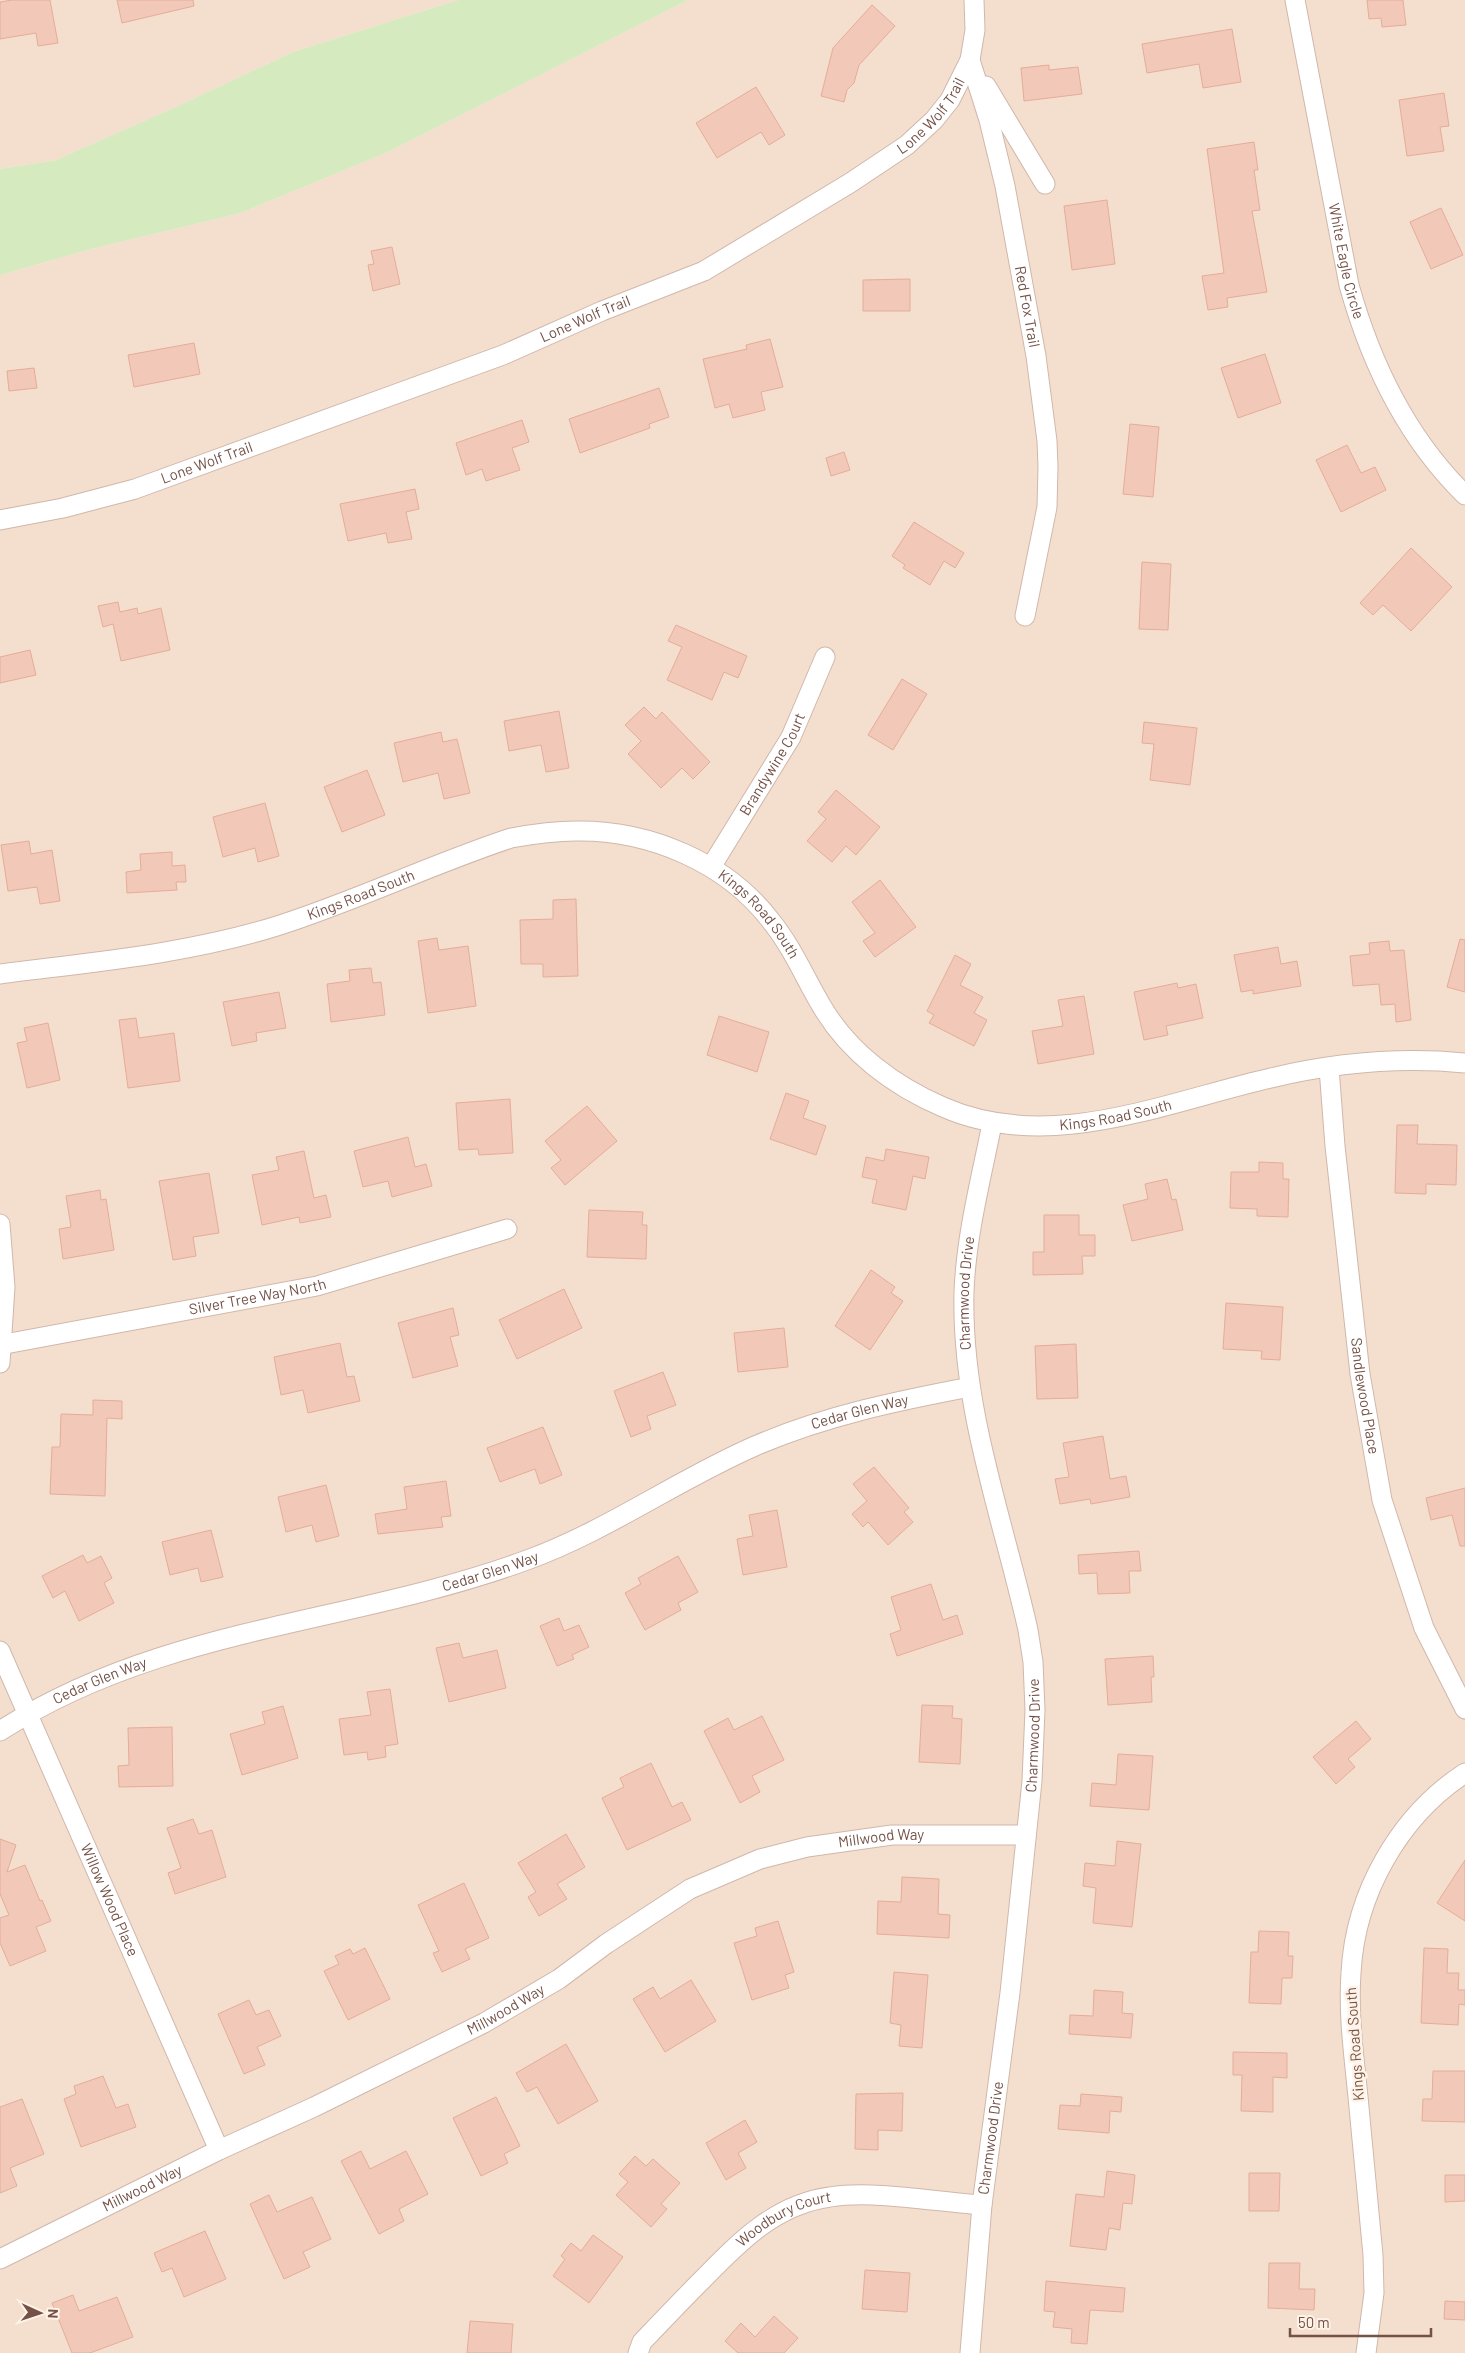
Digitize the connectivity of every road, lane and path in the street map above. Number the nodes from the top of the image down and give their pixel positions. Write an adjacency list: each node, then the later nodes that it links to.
1 (974, 0): 3 (street, Red Fox Trail)
2 (1295, 0): 5 (street, White Eagle Circle)
3 (970, 60): 4 (street, Lone Wolf Trail); 6 (street, Lone Wolf Trail); 7 (street, Red Fox Trail)
4 (1045, 184)
5 (1465, 495)
6 (0, 520)
7 (1024, 616)
8 (825, 656): 9 (street, Brandywine Court)
9 (712, 867): 10 (street, Kings Road South); 13 (street, Kings Road South)
10 (0, 974)
11 (1465, 1063): 12 (street, Kings Road South)
12 (1329, 1068): 13 (street, Kings Road South); 19 (street, Sandlewood Place)
13 (992, 1124): 17 (street, Charmwood Drive)
14 (0, 1224): 16 (street)
15 (507, 1229): 16 (street, Silver Tree Way North)
16 (1, 1351)
17 (970, 1387): 20 (street, Cedar Glen Way); 23 (street, Charmwood Drive)
18 (0, 1650): 20 (street, Willow Wood Place)
19 (1465, 1709)
20 (27, 1714): 21 (street, Cedar Glen Way); 24 (street, Willow Wood Place)
21 (0, 1732)
22 (1465, 1773): 29 (street, Kings Road South)
23 (1025, 1835): 24 (street, Millwood Way); 25 (street, Charmwood Drive)
24 (219, 2150): 26 (street, Millwood Way)
25 (982, 2204): 27 (street, Woodbury Court); 28 (street, Charmwood Drive)
26 (0, 2259)
27 (638, 2353)
28 (970, 2353)
29 (1366, 2353)

